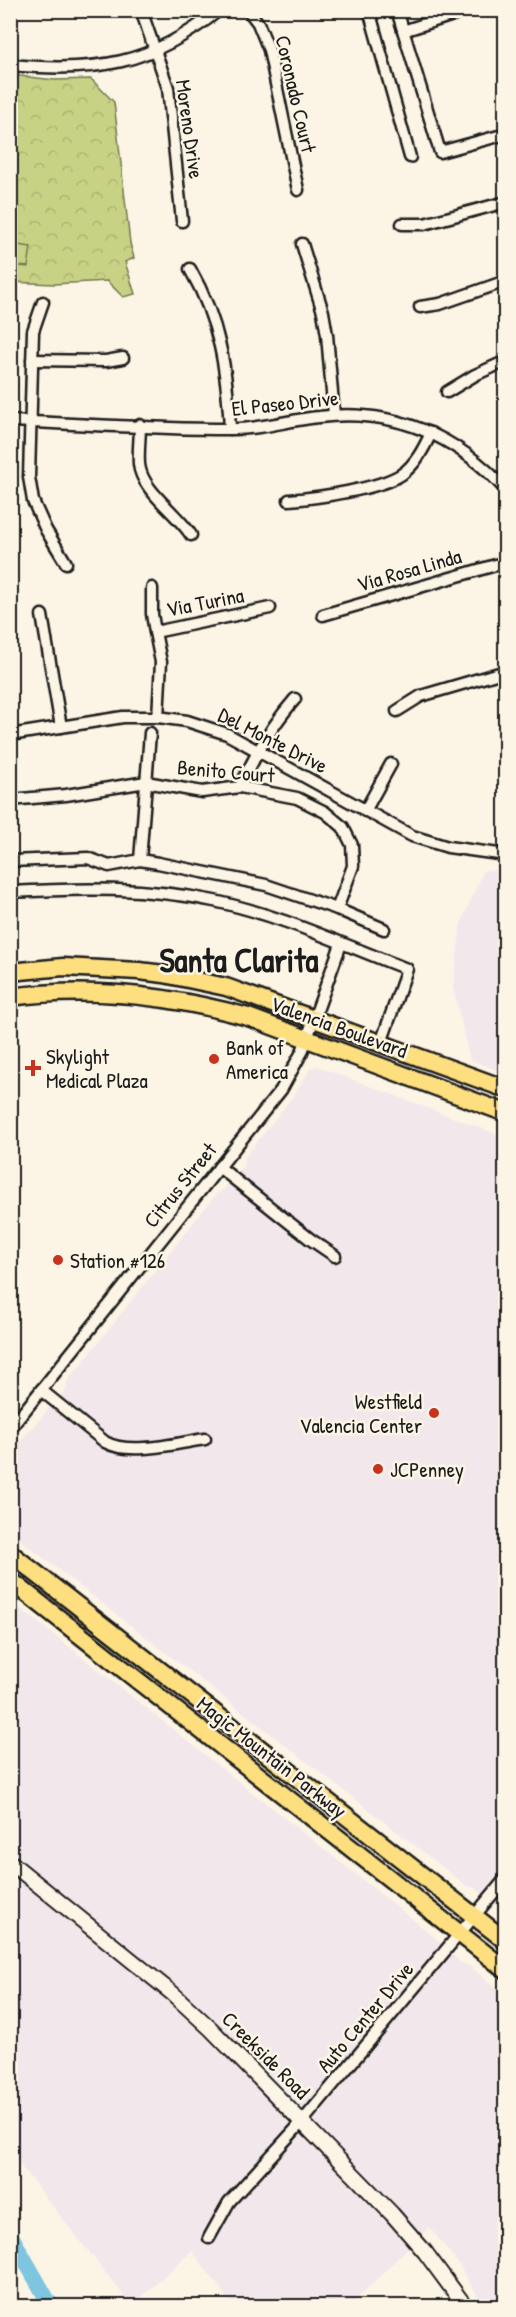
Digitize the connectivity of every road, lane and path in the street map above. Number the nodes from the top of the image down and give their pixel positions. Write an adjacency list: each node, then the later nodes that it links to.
1 (141, 10): 8 (street, Moreno Drive)
2 (219, 10): 8 (street)
3 (248, 10): 12 (street, Coronado Court)
4 (369, 10): 11 (street)
5 (397, 10): 7 (street)
6 (456, 14): 7 (street)
7 (403, 31): 10 (street)
8 (154, 51): 9 (street); 14 (street, Moreno Drive)
9 (10, 65)
10 (506, 134)
11 (410, 157)
12 (298, 190)
13 (506, 202): 15 (street)
14 (182, 221)
15 (402, 224)
16 (302, 244): 25 (street)
17 (190, 269): 29 (street)
18 (506, 281): 20 (street)
19 (43, 302): 22 (street)
20 (420, 307)
21 (123, 358): 22 (street)
22 (32, 360): 27 (street)
23 (506, 361): 24 (street)
24 (447, 392)
25 (334, 415): 29 (street, El Paseo Drive); 30 (street, El Paseo Drive)
26 (10, 421): 27 (street, El Paseo Drive)
27 (29, 422): 28 (street, El Paseo Drive); 35 (street)
28 (140, 425): 29 (street, El Paseo Drive); 33 (street)
29 (230, 429)
30 (431, 433): 31 (street, El Paseo Drive); 32 (street)
31 (506, 490)
32 (289, 500)
33 (191, 536)
34 (506, 562): 39 (street, Via Rosa Linda)
35 (66, 563)
36 (152, 588): 40 (street, Via Turina)
37 (270, 608): 40 (street, Via Turina)
38 (42, 615): 45 (street)
39 (323, 615)
40 (155, 632): 44 (street)
41 (506, 671): 43 (street)
42 (295, 699): 48 (street)
43 (397, 711)
44 (158, 717): 45 (street, Del Monte Drive); 48 (street, Del Monte Drive)
45 (61, 727): 47 (street, Del Monte Drive)
46 (150, 733): 50 (street)
47 (10, 735)
48 (258, 751): 51 (street); 53 (street, Del Monte Drive)
49 (391, 764): 53 (street)
50 (146, 782): 51 (street, Benito Court); 52 (street, Benito Court); 55 (street)
51 (240, 788): 58 (street, Benito Court)
52 (10, 800)
53 (365, 811): 54 (street, Del Monte Drive)
54 (506, 855)
55 (140, 860): 56 (street); 58 (street)
56 (10, 861)
57 (10, 892): 60 (street)
58 (337, 909): 59 (street)
59 (384, 929)
60 (342, 944): 65 (street, Citrus Street); 67 (street)
61 (10, 972): 62 (main road, Valencia Boulevard)
62 (198, 980): 63 (main road); 65 (main road, Valencia Boulevard)
63 (108, 992): 64 (main road, Valencia Boulevard); 66 (main road, Valencia Boulevard)
64 (10, 997)
65 (315, 1018): 66 (street, Citrus Street); 67 (main road, Valencia Boulevard)
66 (307, 1039): 69 (main road, Valencia Boulevard); 70 (street, Citrus Street)
67 (381, 1043): 68 (main road, Valencia Boulevard)
68 (506, 1089)
69 (506, 1113)
70 (219, 1167): 71 (street); 72 (street, Citrus Street)
71 (335, 1256)
72 (41, 1390): 73 (street, Citrus Street); 74 (street)
73 (10, 1429)
74 (205, 1439)
75 (10, 1553): 78 (main road, Magic Mountain Parkway)
76 (10, 1580): 77 (main road, Magic Mountain Parkway)
77 (204, 1733): 78 (main road); 82 (main road, Magic Mountain Parkway)
78 (296, 1778): 81 (main road, Magic Mountain Parkway)
79 (10, 1862): 85 (street, Creekside Road)
80 (506, 1878): 81 (street, Auto Center Drive)
81 (475, 1916): 82 (street, Auto Center Drive); 83 (main road, Magic Mountain Parkway)
82 (461, 1934): 84 (main road, Magic Mountain Parkway); 85 (street, Auto Center Drive)
83 (506, 1941)
84 (506, 1970)
85 (302, 2122): 86 (street, Auto Center Drive); 87 (street, Creekside Road)
86 (209, 2238)
87 (465, 2307)

